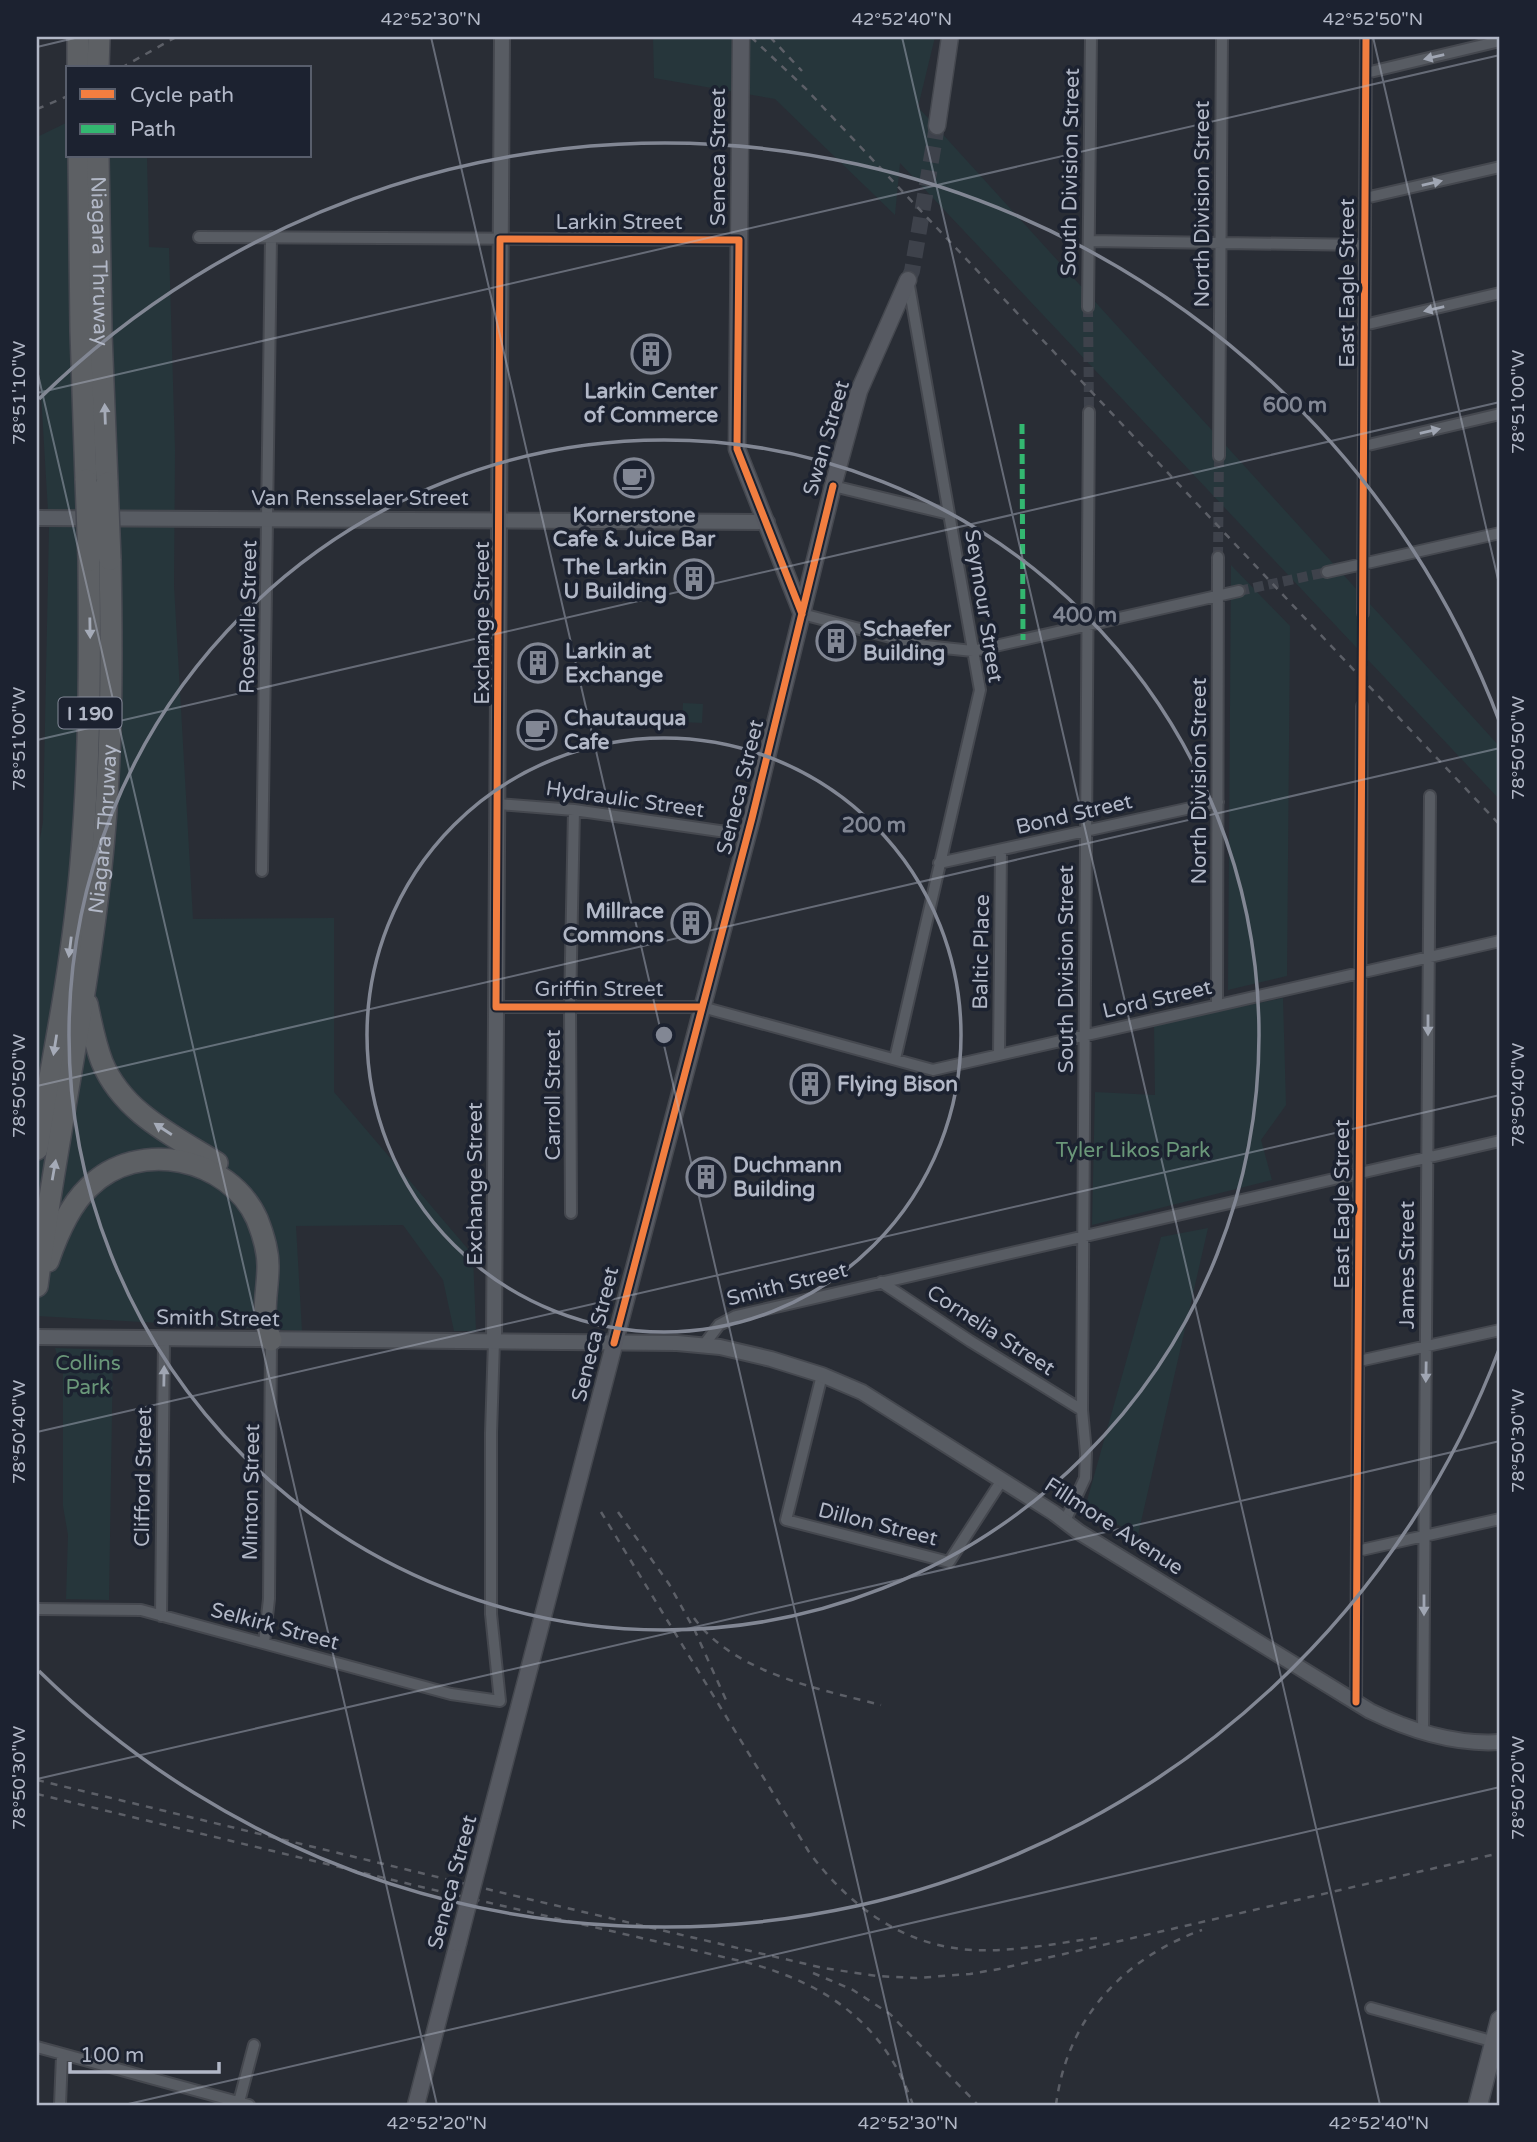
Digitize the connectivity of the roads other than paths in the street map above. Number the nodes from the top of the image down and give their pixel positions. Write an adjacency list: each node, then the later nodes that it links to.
1 (78, 37): 10 (highway)
2 (99, 37): 11 (highway)
3 (502, 37): 21 (street, Exchange Street)
4 (741, 37): 22 (main road, Seneca Street)
5 (950, 37): 13 (main road)
6 (1091, 37): 23 (street, South Division Street)
7 (1222, 37): 24 (street, North Division Street)
8 (1366, 37): 12 (street, East Eagle Street)
9 (1500, 41): 12 (street, one-way to 12)
10 (78, 66)
11 (99, 66)
12 (1366, 73): 18 (street, East Eagle Street)
13 (937, 126)
14 (80, 158): 17 (highway, Niagara Thruway / I 190)
15 (97, 158): 17 (highway, Niagara Thruway / I 190)
16 (1500, 167): 18 (street, one-way to 16)
17 (89, 183): 59 (highway, Niagara Thruway / I 190, bridge)
18 (1365, 198): 25 (street, East Eagle Street)
19 (199, 237): 20 (street, Larkin Street)
20 (271, 237): 21 (street, Larkin Street); 37 (street, Roseville Street)
21 (500, 239): 22 (street, Larkin Street); 38 (street, Exchange Street)
22 (739, 240): 39 (main road, Seneca Street)
23 (1089, 241): 24 (street); 28 (street, South Division Street)
24 (1222, 244): 25 (street); 33 (street, North Division Street)
25 (1365, 245): 29 (street, East Eagle Street)
26 (908, 280): 34 (main road, Swan Street); 35 (street, Seymour Street)
27 (1500, 293): 29 (street, one-way to 29)
28 (1088, 307)
29 (1364, 325): 32 (street, East Eagle Street)
30 (1089, 412): 48 (street, South Division Street)
31 (1500, 414): 32 (street, one-way to 31)
32 (1364, 446): 42 (street, East Eagle Street)
33 (1219, 456)
34 (833, 486): 35 (street); 47 (main road, Swan Street)
35 (949, 514): 49 (street, Seymour Street)
36 (37, 518): 37 (street, Van Rensselaer Street)
37 (268, 518): 38 (street, Van Rensselaer Street); 60 (street, Roseville Street)
38 (500, 520): 39 (street, Van Rensselaer Street); 53 (street, Exchange Street)
39 (767, 522): 47 (main road, Seneca Street)
40 (1500, 533): 42 (street)
41 (1218, 557): 45 (street, North Division Street)
42 (1363, 564): 43 (street); 46 (street, East Eagle Street)
43 (1326, 572)
44 (1239, 591): 45 (street)
45 (1218, 596): 48 (street); 52 (street, North Division Street)
46 (1363, 613)
47 (802, 614): 49 (street); 56 (main road, Seneca Street)
48 (1087, 625): 49 (street); 55 (street, South Division Street)
49 (973, 651): 58 (street, Seymour Street)
50 (1362, 706): 63 (street, East Eagle Street)
51 (1430, 796): 62 (street, James Street)
52 (1218, 802): 55 (street, Bond Street); 65 (street, North Division Street)
53 (498, 804): 54 (street, Hydraulic Street); 66 (street, Exchange Street)
54 (574, 810): 56 (street, Hydraulic Street); 67 (street, Carroll Street)
55 (1086, 831): 57 (street, Bond Street); 69 (street, South Division Street)
56 (747, 835): 68 (main road, Seneca Street)
57 (1001, 850): 58 (street, Bond Street); 70 (street, Baltic Place)
58 (939, 863): 71 (street, Seymour Street)
59 (91, 867): 64 (highway, Niagara Thruway / I 190); 73 (highway, Niagara Thruway / I 190, one-way to 73)
60 (262, 871)
61 (1500, 941): 62 (street, Lord Street)
62 (1429, 957): 63 (street, Lord Street); 74 (street, James Street, one-way to 74)
63 (1360, 972): 65 (street, Lord Street); 75 (street, East Eagle Street)
64 (85, 992): 79 (highway, Niagara Thruway / I 190, one-way to 64); 83 (highway, one-way to 64)
65 (1217, 1005): 69 (street, Lord Street)
66 (496, 1007): 67 (street, Griffin Street); 84 (street, Exchange Street)
67 (570, 1007): 68 (street, Griffin Street); 76 (street, Carroll Street)
68 (702, 1007): 71 (street, Lord Street); 85 (main road, Seneca Street)
69 (1086, 1036): 70 (street, Lord Street); 77 (street, South Division Street)
70 (999, 1055): 71 (street, Lord Street)
71 (895, 1059)
72 (1500, 1141): 74 (street, Smith Street)
73 (37, 1149)
74 (1427, 1157): 75 (street, Smith Street); 87 (street, James Street)
75 (1360, 1172): 77 (street, Smith Street); 88 (street, East Eagle Street)
76 (571, 1213)
77 (1082, 1235): 78 (street, Smith Street); 90 (street, South Division Street)
78 (881, 1282): 86 (street, Smith Street); 90 (street, Cornelia Street)
79 (38, 1290): 83 (highway)
80 (1500, 1330): 87 (street)
81 (37, 1337): 82 (street, Smith Street)
82 (164, 1339): 83 (street, Smith Street); 97 (street, Clifford Street, one-way to 82)
83 (271, 1340): 84 (street, Smith Street); 98 (street, Minton Street)
84 (494, 1341): 85 (street, Smith Street); 99 (street, Exchange Street)
85 (614, 1343): 86 (street, Smith Street); 111 (main road, Seneca Street, bridge)
86 (703, 1346): 89 (street, Fillmore Avenue)
87 (1426, 1346): 88 (street); 94 (street, James Street, one-way to 94)
88 (1359, 1361): 95 (street, East Eagle Street)
89 (822, 1375): 91 (street, Fillmore Avenue); 91 (street, Dillon Street)
90 (1082, 1410): 93 (street, South Division Street)
91 (1002, 1480): 93 (street, Fillmore Avenue)
92 (1500, 1519): 94 (street)
93 (1065, 1521): 100 (street, Fillmore Avenue)
94 (1424, 1536): 95 (street); 101 (street, James Street, one-way to 101)
95 (1357, 1551): 100 (street, East Eagle Street)
96 (37, 1609): 97 (street, Selkirk Street)
97 (161, 1616): 98 (street, Selkirk Street)
98 (264, 1643): 99 (street, Selkirk Street)
99 (500, 1701)
100 (1356, 1702): 101 (street, Fillmore Avenue)
101 (1423, 1733): 102 (street, Fillmore Avenue)
102 (1500, 1742)
103 (1371, 2008): 105 (street)
104 (1500, 2020): 105 (main road)
105 (1494, 2042): 112 (main road)
106 (254, 2045): 109 (street)
107 (37, 2047): 108 (street)
108 (62, 2056): 109 (street); 110 (street)
109 (244, 2104)
110 (60, 2105)
111 (416, 2105)
112 (1478, 2105)

